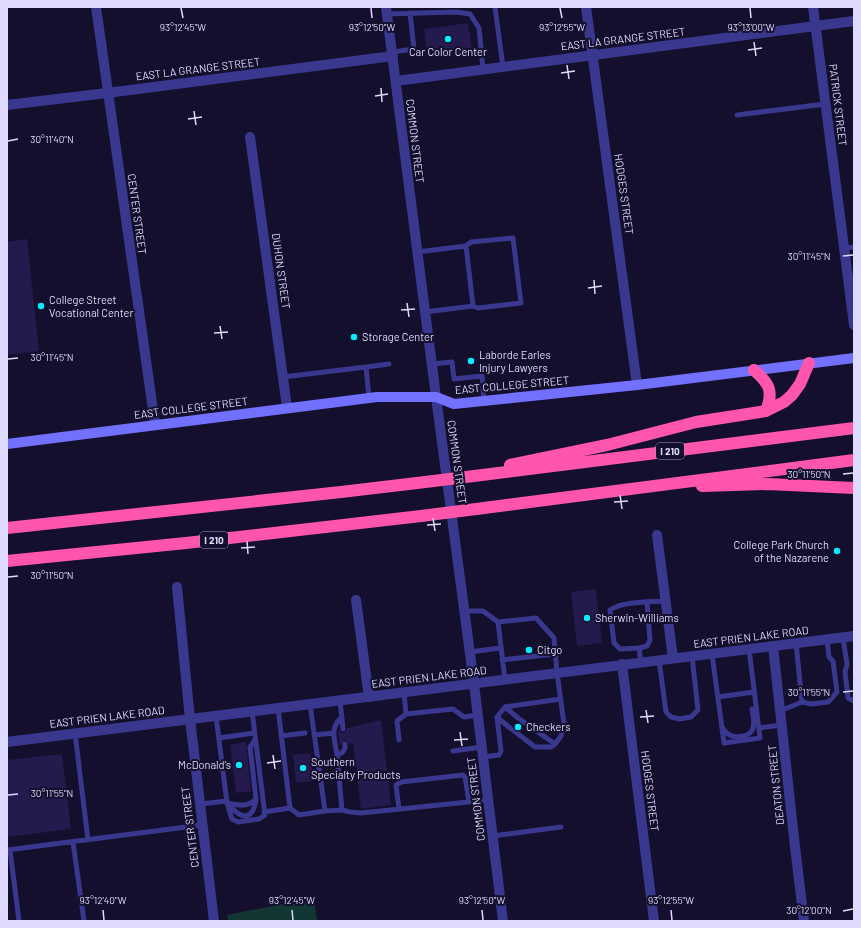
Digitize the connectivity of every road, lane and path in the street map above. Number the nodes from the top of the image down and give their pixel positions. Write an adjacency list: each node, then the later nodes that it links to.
1 (96, 7): 14 (street, CENTER STREET)
2 (495, 7): 11 (lane)
3 (586, 7): 10 (street, HODGES STREET)
4 (813, 7): 8 (street, PATRICK STREET)
5 (387, 10): 6 (lane); 9 (street, COMMON STREET)
6 (410, 13): 9 (lane); 12 (lane)
7 (854, 21): 8 (street, EAST LA GRANGE STREET)
8 (815, 26): 10 (street, EAST LA GRANGE STREET); 16 (street, PATRICK STREET)
9 (392, 54): 13 (street, COMMON STREET); 14 (street, EAST LA GRANGE STREET)
10 (593, 55): 11 (street, EAST LA GRANGE STREET); 34 (street, HODGES STREET)
11 (503, 67): 12 (street, EAST LA GRANGE STREET)
12 (483, 69): 13 (street, EAST LA GRANGE STREET)
13 (396, 81): 21 (street, COMMON STREET)
14 (107, 93): 15 (street, EAST LA GRANGE STREET); 40 (street, CENTER STREET)
15 (7, 104)
16 (825, 104): 17 (lane); 20 (street, PATRICK STREET)
17 (737, 116)
18 (250, 137): 33 (street, DUHON STREET)
19 (466, 246): 21 (lane); 23 (lane); 23 (lane)
20 (849, 248): 22 (street, PATRICK STREET)
21 (417, 252): 25 (street, COMMON STREET)
22 (851, 280): 24 (street, PATRICK STREET)
23 (473, 306): 25 (lane)
24 (853, 310): 26 (street, PATRICK STREET)
25 (425, 312): 30 (street, COMMON STREET)
26 (854, 325)
27 (854, 358): 28 (main road, EAST COLLEGE STREET)
28 (809, 363): 32 (main road, EAST COLLEGE STREET); 39 (highway)
29 (389, 364): 31 (lane)
30 (432, 364): 35 (street, COMMON STREET); 37 (lane)
31 (366, 367): 33 (lane); 36 (lane)
32 (754, 370): 34 (main road, EAST COLLEGE STREET); 39 (highway)
33 (283, 377): 38 (street, DUHON STREET)
34 (637, 385): 37 (main road, EAST COLLEGE STREET)
35 (436, 397): 36 (main road, EAST COLLEGE STREET); 37 (main road, EAST COLLEGE STREET); 54 (street, COMMON STREET)
36 (369, 398): 38 (main road, EAST COLLEGE STREET)
37 (484, 401)
38 (287, 407): 40 (main road, EAST COLLEGE STREET)
39 (766, 411): 44 (highway)
40 (155, 424): 42 (main road, EAST COLLEGE STREET)
41 (854, 428): 44 (highway, I 210)
42 (7, 444)
43 (854, 460): 45 (highway, I 210)
44 (483, 475): 47 (highway, I 210, bridge)
45 (629, 488): 46 (highway); 49 (highway, I 210, bridge)
46 (854, 488)
47 (7, 528)
48 (657, 535): 52 (street)
49 (7, 561)
50 (176, 587): 94 (street, CENTER STREET)
51 (356, 600): 79 (street)
52 (665, 601): 53 (lane); 68 (street)
53 (647, 602): 62 (lane); 62 (lane)
54 (465, 611): 55 (lane); 64 (street, COMMON STREET)
55 (498, 622): 61 (lane); 65 (lane)
56 (854, 636): 57 (street, EAST PRIEN LAKE ROAD)
57 (843, 638): 58 (street, EAST PRIEN LAKE ROAD); 82 (lane)
58 (827, 640): 59 (street, EAST PRIEN LAKE ROAD); 83 (lane)
59 (796, 643): 60 (street, EAST PRIEN LAKE ROAD); 83 (lane)
60 (773, 646): 63 (street, EAST PRIEN LAKE ROAD); 88 (street, DEATON STREET)
61 (500, 648): 64 (lane); 69 (lane)
62 (639, 648): 71 (lane)
63 (749, 649): 66 (street, EAST PRIEN LAKE ROAD); 77 (lane)
64 (470, 652): 75 (street, COMMON STREET)
65 (555, 654): 69 (lane); 73 (lane)
66 (712, 654): 67 (street, EAST PRIEN LAKE ROAD); 78 (lane)
67 (692, 656): 68 (street, EAST PRIEN LAKE ROAD); 70 (lane)
68 (673, 658): 70 (street, EAST PRIEN LAKE ROAD)
69 (502, 660): 74 (lane)
70 (659, 660): 71 (street, EAST PRIEN LAKE ROAD)
71 (641, 662): 72 (street, EAST PRIEN LAKE ROAD)
72 (622, 664): 73 (street, EAST PRIEN LAKE ROAD); 134 (street, HODGES STREET)
73 (557, 673): 74 (street, EAST PRIEN LAKE ROAD); 80 (lane)
74 (504, 680): 75 (street, EAST PRIEN LAKE ROAD)
75 (474, 684): 76 (street, EAST PRIEN LAKE ROAD); 90 (street, COMMON STREET)
76 (404, 692): 79 (street, EAST PRIEN LAKE ROAD); 89 (lane)
77 (754, 693): 78 (lane); 95 (lane); 97 (lane)
78 (718, 696): 95 (lane)
79 (369, 697): 81 (street, EAST PRIEN LAKE ROAD)
80 (561, 699): 85 (lane); 110 (lane)
81 (340, 700): 84 (street, EAST PRIEN LAKE ROAD); 92 (lane)
82 (854, 701)
83 (802, 702): 88 (lane)
84 (310, 704): 86 (street, EAST PRIEN LAKE ROAD); 103 (lane)
85 (505, 707): 93 (lane); 110 (lane)
86 (278, 708): 87 (street, EAST PRIEN LAKE ROAD); 104 (lane)
87 (252, 711): 91 (street, EAST PRIEN LAKE ROAD); 101 (lane)
88 (780, 711): 96 (street, DEATON STREET)
89 (406, 714): 90 (lane); 107 (lane)
90 (478, 715): 112 (street, COMMON STREET)
91 (216, 716): 94 (street, EAST PRIEN LAKE ROAD); 105 (lane)
92 (342, 717): 98 (lane); 99 (lane)
93 (497, 717): 110 (lane); 112 (lane)
94 (190, 719): 100 (street, EAST PRIEN LAKE ROAD); 118 (street, CENTER STREET)
95 (722, 726): 97 (lane)
96 (781, 726): 97 (lane); 135 (street, DEATON STREET)
97 (759, 728)
98 (343, 729)
99 (334, 732): 103 (lane); 113 (lane)
100 (75, 733): 108 (street, EAST PRIEN LAKE ROAD); 127 (lane)
101 (254, 733): 105 (lane); 106 (lane)
102 (305, 733): 104 (lane)
103 (314, 735): 122 (lane)
104 (281, 736): 119 (lane)
105 (219, 738): 116 (lane)
106 (255, 740): 114 (lane); 123 (lane)
107 (399, 740)
108 (7, 742)
109 (345, 744): 113 (lane)
110 (556, 744)
111 (453, 751): 112 (lane)
112 (482, 752): 115 (street, COMMON STREET)
113 (337, 755): 121 (lane)
114 (256, 799): 116 (lane); 116 (lane)
115 (488, 800): 117 (lane); 126 (street, COMMON STREET)
116 (227, 802): 118 (lane); 123 (lane)
117 (469, 802): 120 (lane); 120 (lane)
118 (200, 804): 124 (street, CENTER STREET)
119 (290, 808): 122 (lane); 123 (lane)
120 (399, 809): 121 (lane)
121 (342, 810): 122 (lane)
122 (325, 811)
123 (264, 812)
124 (202, 825): 127 (lane); 132 (street, CENTER STREET)
125 (561, 827): 126 (lane)
126 (492, 836): 133 (street, COMMON STREET)
127 (88, 840): 128 (lane)
128 (73, 842): 129 (lane); 131 (lane)
129 (8, 850): 130 (lane)
130 (19, 921)
131 (84, 921)
132 (214, 921)
133 (503, 921)
134 (654, 921)
135 (804, 921)

